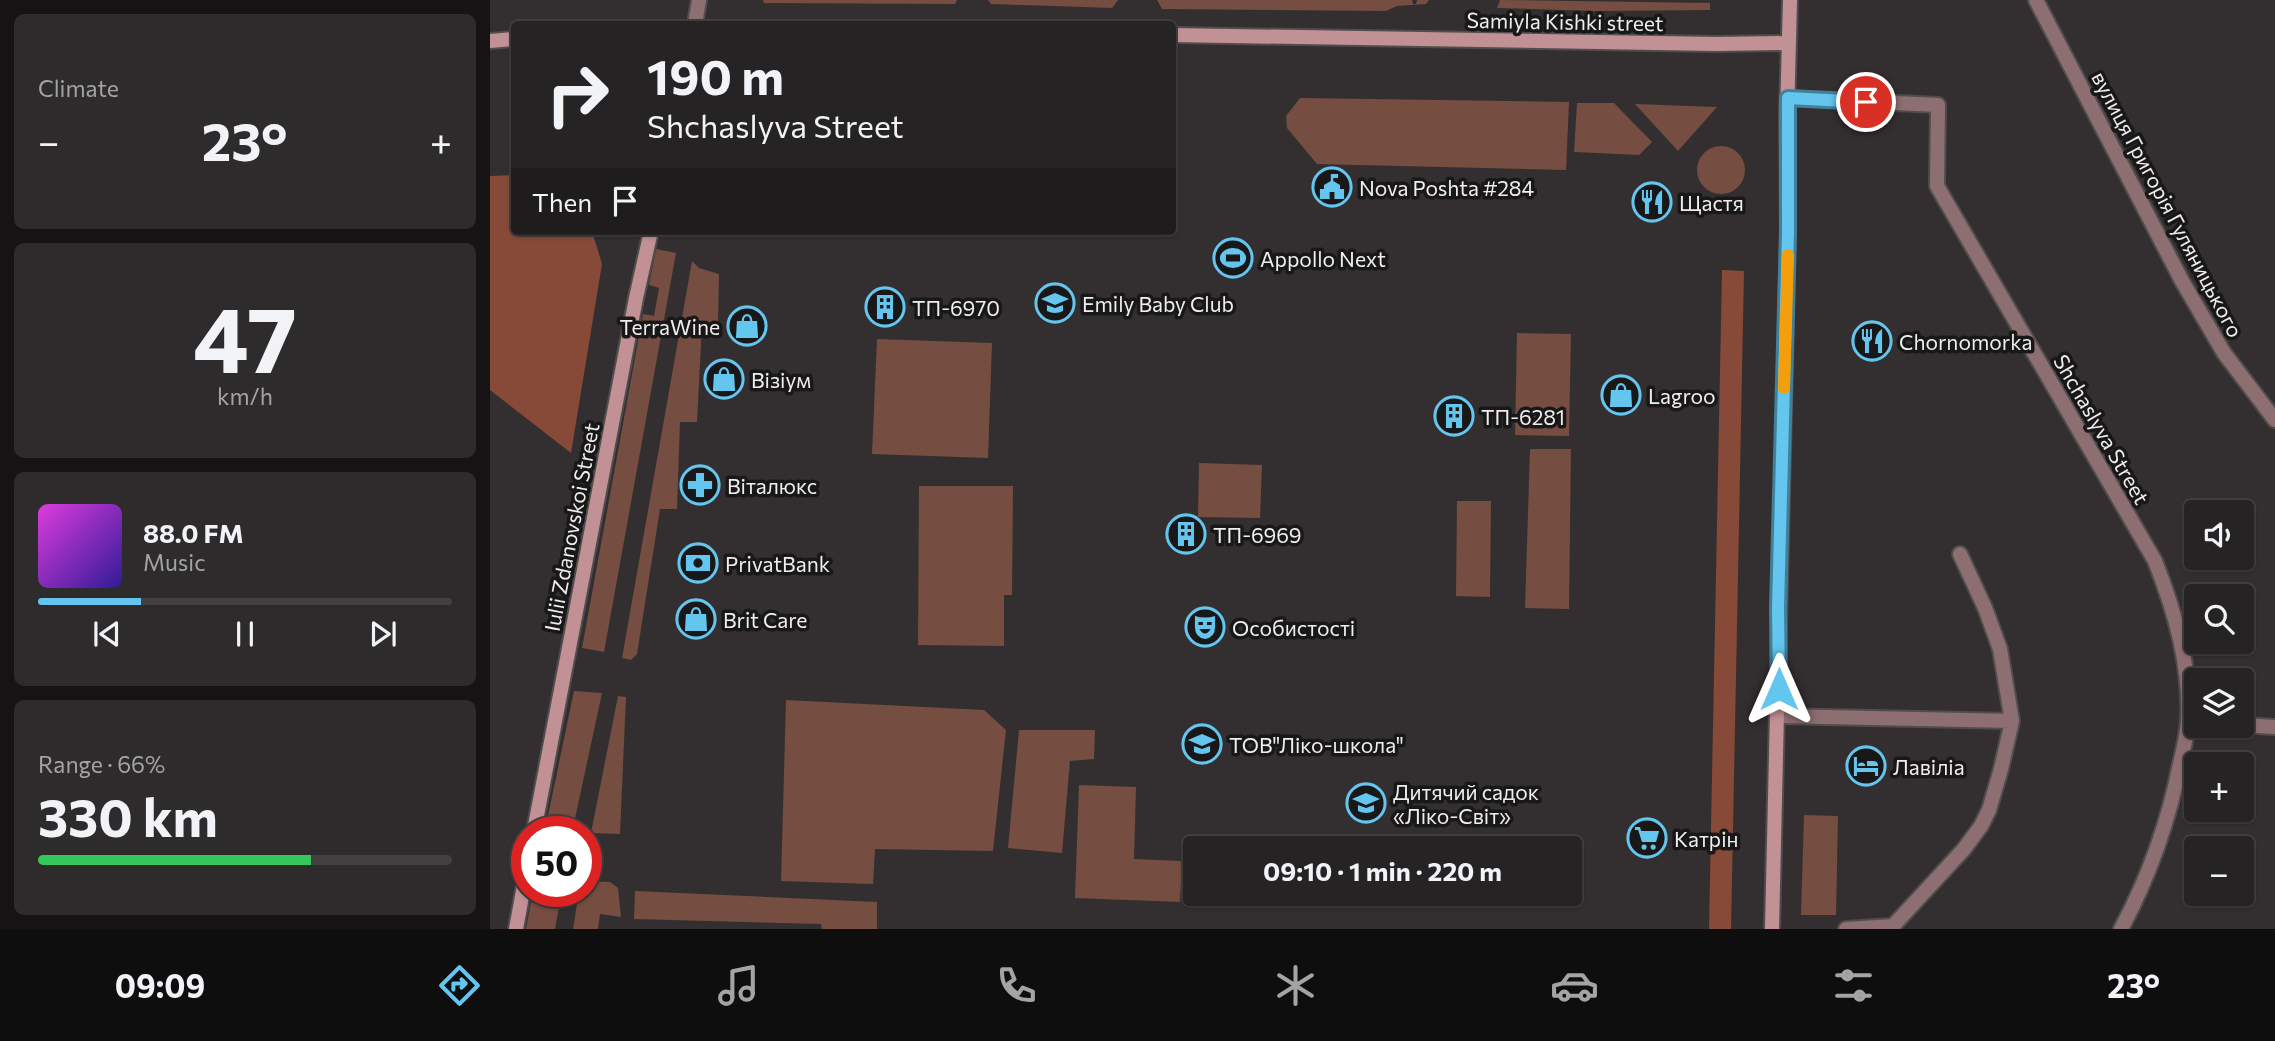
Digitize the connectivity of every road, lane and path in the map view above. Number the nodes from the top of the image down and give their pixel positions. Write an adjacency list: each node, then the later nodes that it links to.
1 (699, 0): 4 (street)
2 (1790, 0): 8 (street)
3 (2036, 0): 11 (street, вулиця Григорія Гуляницького)
4 (696, 21)
5 (1176, 35): 8 (street, Samiyla Kishki street)
6 (511, 39): 7 (street)
7 (490, 41)
8 (1789, 43): 9 (street)
9 (1788, 98): 13 (street, Shchaslyva Street); 14 (street)
10 (650, 235): 19 (street, Iulii Zdanovskoi Street)
11 (2275, 420)
12 (1960, 554): 15 (street)
13 (2186, 668)
14 (1779, 716): 15 (street); 23 (street)
15 (2011, 721): 21 (street)
16 (2254, 726): 17 (street)
17 (2275, 727)
18 (2188, 738): 25 (street, Shchaslyva Street)
19 (537, 816)
20 (520, 907): 22 (street)
21 (1895, 928): 24 (street)
22 (516, 929)
23 (1772, 929)
24 (1846, 929)
25 (2121, 929)

